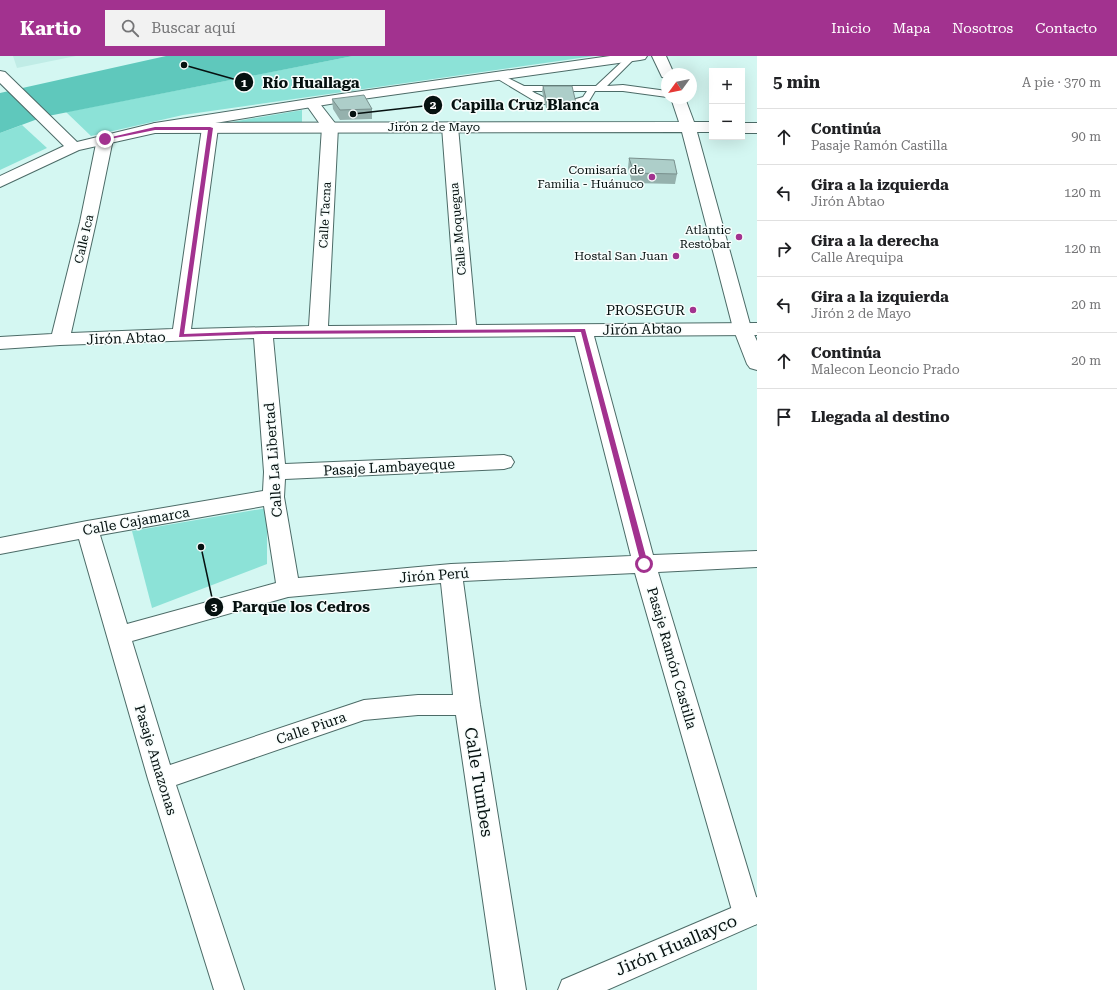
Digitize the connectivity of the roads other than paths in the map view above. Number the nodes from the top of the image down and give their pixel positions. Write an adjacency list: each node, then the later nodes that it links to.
1 (636, 56): 5 (street); 6 (lane)
2 (660, 56): 3 (street)
3 (665, 68)
4 (0, 76): 22 (street)
5 (497, 76): 7 (lane); 11 (street)
6 (596, 88): 7 (lane); 8 (lane); 10 (lane)
7 (524, 89): 9 (lane)
8 (661, 93)
9 (545, 101)
10 (575, 102)
11 (312, 103): 13 (street); 17 (street)
12 (680, 104): 15 (street)
13 (330, 127): 14 (street, Jirón 2 de Mayo); 18 (street, Jirón 2 de Mayo); 28 (street, Calle Tacna)
14 (450, 127): 15 (street, Jirón 2 de Mayo); 26 (street, Calle Moquegua)
15 (688, 127): 16 (street, Jirón 2 de Mayo); 24 (street)
16 (709, 127)
17 (155, 128): 18 (street, Jirón 2 de Mayo); 21 (street)
18 (210, 128): 29 (street)
19 (745, 128): 20 (street)
20 (757, 128)
21 (105, 139): 22 (street); 30 (street, Calle Ica)
22 (74, 147): 23 (street)
23 (0, 182)
24 (749, 328): 25 (street, Jirón Abtao); 32 (street)
25 (583, 330): 26 (street, Jirón Abtao); 39 (street, Pasaje Ramón Castilla)
26 (467, 331): 28 (street, Jirón Abtao)
27 (263, 332): 28 (street, Jirón Abtao); 29 (street, Jirón Abtao); 34 (street, Calle La Libertad)
28 (318, 332)
29 (181, 336): 30 (street, Jirón Abtao)
30 (60, 339): 31 (street, Jirón Abtao)
31 (0, 343)
32 (757, 364)
33 (504, 462): 34 (street, Pasaje Lambayeque)
34 (275, 472): 35 (street, Calle La Libertad)
35 (273, 497): 36 (street, Calle Cajamarca); 41 (street, Calle La Libertad)
36 (87, 529): 37 (street, Calle Cajamarca); 42 (street, Pasaje Amazonas)
37 (0, 546)
38 (757, 559): 39 (street, Jirón Perú)
39 (644, 564): 40 (street, Jirón Perú); 45 (street, Pasaje Ramón Castilla)
40 (451, 573): 41 (street, Jirón Perú); 43 (street, Calle Tumbes)
41 (288, 588): 42 (street, Jirón Perú)
42 (118, 636): 44 (street, Pasaje Amazonas)
43 (467, 706): 44 (street, Calle Piura); 48 (street, Calle Tumbes)
44 (161, 779): 47 (street, Pasaje Amazonas)
45 (752, 912): 46 (street, Jirón Huallayco)
46 (583, 988)
47 (229, 990)
48 (511, 990)

